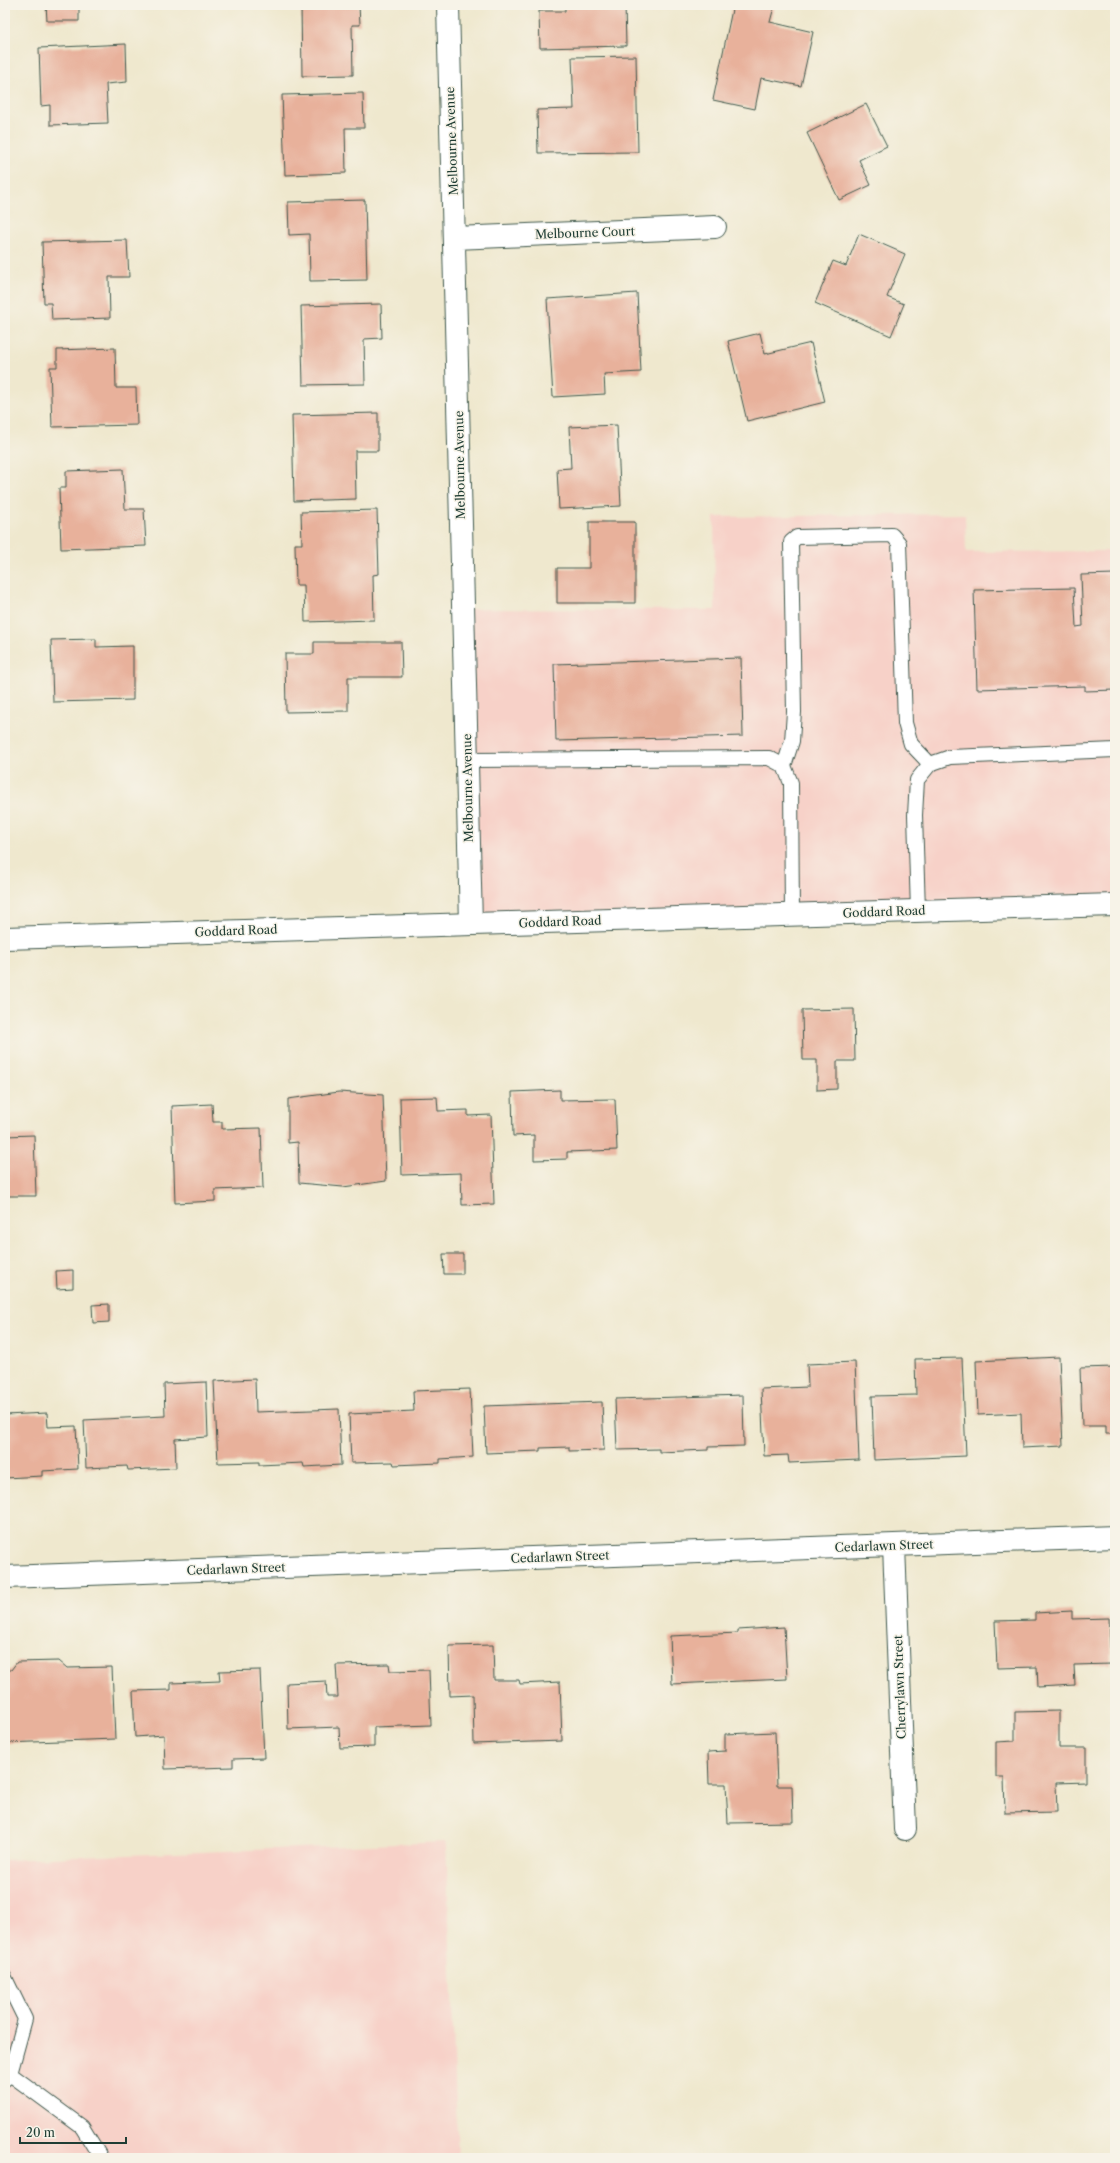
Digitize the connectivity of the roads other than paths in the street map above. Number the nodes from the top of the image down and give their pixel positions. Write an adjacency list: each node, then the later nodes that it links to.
1 (448, 5): 3 (street, Melbourne Avenue)
2 (715, 227): 3 (street, Melbourne Court)
3 (455, 238): 5 (street, Melbourne Avenue)
4 (1115, 750): 6 (lane)
5 (467, 760): 7 (lane); 11 (street, Melbourne Avenue)
6 (930, 764): 7 (lane); 9 (lane)
7 (784, 766): 10 (lane)
8 (1115, 905): 9 (street, Goddard Road)
9 (918, 911): 10 (street, Goddard Road)
10 (792, 915): 11 (street, Goddard Road)
11 (471, 924): 12 (street, Goddard Road)
12 (5, 938)
13 (1115, 1537): 14 (street, Cedarlawn Street)
14 (894, 1546): 15 (street, Cedarlawn Street); 16 (street, Cherrylawn Street)
15 (5, 1577)
16 (905, 1829)
17 (5, 1978): 18 (lane)
18 (8, 2076): 19 (lane)
19 (101, 2158)

